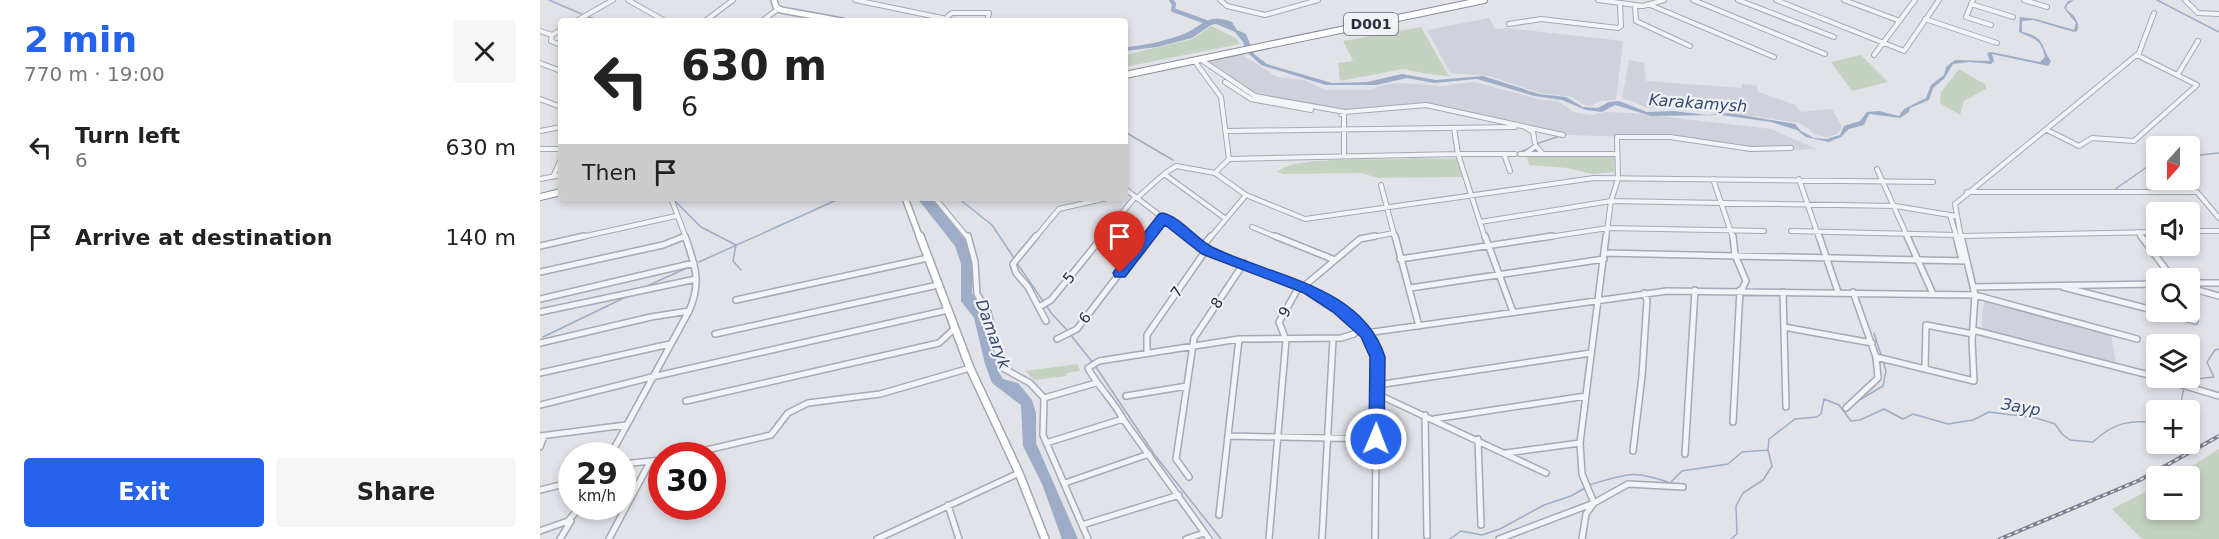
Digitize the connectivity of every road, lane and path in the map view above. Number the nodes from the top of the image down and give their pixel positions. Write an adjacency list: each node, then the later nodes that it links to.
1 (613, 0): 28 (street)
2 (628, 0): 30 (street)
3 (733, 0): 31 (street)
4 (774, 0): 25 (main road)
5 (855, 0): 34 (street)
6 (1220, 0): 7 (street)
7 (1318, 0)
8 (1464, 0): 38 (highway, D001)
9 (1484, 0): 38 (highway, D001)
10 (1598, 0): 21 (street)
11 (1664, 0): 22 (street)
12 (1693, 0): 52 (street)
13 (1738, 0): 45 (street)
14 (1776, 0): 47 (street)
15 (1844, 0): 39 (street)
16 (1914, 0): 39 (street)
17 (1939, 0): 37 (street)
18 (2024, 0): 24 (street)
19 (2185, 0): 27 (street)
20 (1972, 2): 29 (street); 41 (street)
21 (1620, 4): 23 (street); 40 (street)
22 (1648, 4): 23 (street); 55 (street)
23 (1635, 5): 50 (street)
24 (2047, 7)
25 (778, 9): 32 (street); 33 (main road)
26 (2154, 13): 53 (street)
27 (2219, 14)
28 (586, 17)
29 (2013, 17)
30 (660, 18)
31 (709, 18)
32 (766, 18)
33 (826, 18)
34 (938, 18)
35 (948, 18): 36 (street)
36 (988, 18)
37 (1925, 19): 47 (street); 48 (street)
38 (1373, 21): 51 (highway, D001)
39 (1900, 21): 47 (street)
40 (1509, 24)
41 (1991, 25)
42 (540, 31): 44 (street)
43 (558, 32): 44 (street)
44 (552, 35): 49 (street)
45 (1834, 37)
46 (2198, 41): 61 (street)
47 (1884, 42): 54 (street)
48 (1997, 43)
49 (558, 44)
50 (1690, 46)
51 (1240, 49): 56 (highway, D001); 59 (highway, D001)
52 (1825, 54)
53 (2137, 55): 61 (street); 70 (street)
54 (1874, 56)
55 (1774, 57)
56 (1198, 61): 60 (highway, D001); 65 (street); 72 (street)
57 (540, 63): 58 (street)
58 (558, 70)
59 (1128, 72)
60 (1128, 73)
61 (2178, 74): 70 (street)
62 (1225, 82): 69 (street)
63 (540, 99): 64 (street)
64 (558, 106)
65 (1523, 125): 73 (street); 74 (street)
66 (1515, 127): 68 (street)
67 (558, 128): 71 (street)
68 (1454, 128): 69 (street); 78 (street)
69 (1344, 130): 72 (street); 81 (street)
70 (2047, 130): 98 (street)
71 (540, 131)
72 (1227, 131): 82 (street)
73 (1563, 135)
74 (1535, 144)
75 (1791, 148): 80 (street)
76 (540, 149): 77 (street)
77 (558, 149)
78 (1458, 154): 79 (street); 81 (street); 102 (street)
79 (1504, 154): 80 (street); 85 (street)
80 (1617, 154): 91 (street)
81 (1344, 156): 82 (street)
82 (1229, 159): 86 (street)
83 (558, 167): 89 (street)
84 (1877, 169): 94 (street)
85 (1510, 171)
86 (1215, 173): 87 (street); 101 (street)
87 (1164, 174): 103 (street, 5); 117 (street)
88 (558, 176): 89 (street)
89 (554, 177): 90 (street)
90 (540, 179)
91 (1618, 179): 92 (street); 102 (street); 108 (street)
92 (1713, 179): 93 (street); 109 (street)
93 (1799, 179): 94 (street); 110 (street)
94 (1883, 181): 95 (street); 111 (street)
95 (1933, 182)
96 (1382, 185): 112 (street)
97 (558, 191): 100 (highway)
98 (1967, 192): 113 (street); 116 (street)
99 (1128, 193): 103 (street)
100 (540, 195)
101 (1246, 195): 112 (street); 117 (street, 7)
102 (1472, 196): 112 (street); 118 (street)
103 (1136, 197): 115 (street); 172 (street, 5)
104 (672, 201): 114 (street)
105 (906, 201): 139 (main road)
106 (938, 201): 209 (street)
107 (1094, 201): 172 (street)
108 (1611, 201): 109 (street); 118 (street); 120 (street)
109 (1724, 204): 110 (street); 121 (street)
110 (1809, 206): 111 (street); 124 (street)
111 (1895, 206): 113 (street); 130 (street)
112 (1387, 207): 129 (street)
113 (1953, 215): 131 (street); 132 (street)
114 (676, 216): 133 (street); 134 (street)
115 (1163, 217): 135 (street); 186 (street, 6)
116 (2219, 218)
117 (1226, 219): 135 (street, 7)
118 (1480, 222): 136 (street)
119 (1252, 227): 143 (street)
120 (1608, 228): 121 (street); 136 (street); 138 (street)
121 (1732, 230): 122 (street); 137 (street)
122 (1764, 231)
123 (1791, 231): 124 (street)
124 (1818, 231): 130 (street); 141 (street)
125 (2200, 231): 126 (street)
126 (2219, 231)
127 (2138, 232): 128 (street); 132 (street); 147 (street)
128 (2146, 232)
129 (1394, 233): 140 (street); 143 (street)
130 (1906, 234): 131 (street); 142 (street)
131 (1956, 235): 144 (street)
132 (1962, 236): 144 (street)
133 (683, 237): 145 (street); 148 (street)
134 (540, 246)
135 (1204, 248): 146 (street); 195 (street, 7)
136 (1489, 248): 140 (street); 149 (street)
137 (1736, 255): 138 (street); 141 (street); 160 (street)
138 (1605, 256): 149 (street); 171 (street)
139 (928, 258): 154 (main road); 170 (street)
140 (1401, 259): 158 (street)
141 (1827, 259): 142 (street); 164 (street)
142 (1917, 259): 144 (street); 166 (street)
143 (1335, 260): 156 (street)
144 (1964, 260): 157 (street)
145 (694, 263): 150 (street); 169 (street)
146 (1244, 263): 156 (street); 194 (street, 8)
147 (2165, 268)
148 (540, 273)
149 (1498, 274): 158 (street); 177 (street)
150 (696, 279): 175 (street); 176 (street)
151 (2200, 283): 152 (street)
152 (2219, 283)
153 (2146, 284): 155 (street)
154 (938, 285): 174 (main road); 185 (street)
155 (2057, 285): 157 (street); 173 (street)
156 (1302, 286): 180 (street); 190 (street, 9)
157 (1973, 287): 167 (street)
158 (1410, 288): 179 (street)
159 (1695, 290): 160 (street); 162 (street); 233 (street)
160 (1741, 291): 163 (street); 217 (street)
161 (2200, 291): 168 (street)
162 (1644, 292): 171 (street); 230 (street)
163 (1783, 292): 164 (street); 181 (street)
164 (1838, 292): 165 (street)
165 (1853, 292): 166 (street); 192 (street)
166 (1933, 294): 167 (street)
167 (1975, 295): 183 (street); 189 (street)
168 (2219, 296)
169 (540, 298)
170 (736, 300)
171 (1598, 300): 177 (street); 196 (street)
172 (1043, 305): 178 (street)
173 (2146, 309)
174 (948, 310): 182 (main road); 201 (street)
175 (689, 311): 191 (street); 193 (street)
176 (540, 312)
177 (1513, 312): 179 (street)
178 (1046, 321)
179 (1419, 326): 184 (street)
180 (1360, 327): 184 (street); 188 (street)
181 (1784, 327): 192 (street); 212 (street)
182 (955, 328): 198 (main road); 210 (street)
183 (1973, 332): 199 (street); 199 (street); 208 (street)
184 (1366, 333): 203 (street)
185 (715, 334)
186 (1057, 339)
187 (1239, 339): 190 (street); 194 (street); 220 (street)
188 (1333, 339): 190 (street); 222 (street)
189 (2137, 339)
190 (1286, 340): 221 (street)
191 (540, 343)
192 (1872, 343): 197 (street)
193 (670, 344): 200 (street); 201 (street)
194 (1194, 345): 195 (street); 204 (street, 8)
195 (1147, 353): 202 (street)
196 (1592, 353): 203 (street); 207 (street)
197 (1876, 357): 199 (street); 213 (street)
198 (970, 368): 228 (street); 235 (main road)
199 (1925, 369)
200 (540, 373)
201 (652, 377): 211 (street); 218 (street)
202 (1096, 384): 209 (street); 215 (street)
203 (1377, 385): 205 (street)
204 (1187, 386): 206 (street); 237 (street, 8)
205 (1377, 394): 214 (street); 223 (street)
206 (1126, 396)
207 (1586, 396): 216 (street); 227 (street)
208 (2219, 396)
209 (1044, 398): 226 (street)
210 (686, 401)
211 (540, 405)
212 (1786, 407)
213 (1846, 408)
214 (1425, 415): 216 (street); 252 (street)
215 (1123, 419): 226 (street); 232 (street)
216 (1434, 419): 224 (street)
217 (1733, 422)
218 (626, 425): 219 (street); 225 (street)
219 (542, 436): 229 (street)
220 (1228, 436): 221 (street); 245 (street)
221 (1278, 437): 222 (street); 261 (street)
222 (1326, 438): 223 (street); 262 (street)
223 (1376, 439): 263 (street)
224 (1478, 440): 231 (street); 249 (street)
225 (617, 442)
226 (1046, 443): 238 (street)
227 (1580, 443): 231 (street); 243 (street)
228 (726, 446)
229 (540, 447)
230 (1633, 451)
231 (1506, 453): 236 (street)
232 (1149, 454): 238 (street); 242 (street)
233 (1685, 454)
234 (648, 466): 254 (street)
235 (1019, 472): 244 (street); 257 (main road)
236 (1546, 473)
237 (1189, 477)
238 (1065, 483): 248 (street)
239 (558, 486): 241 (street)
240 (1683, 487): 243 (street)
241 (540, 490)
242 (1179, 495): 248 (street); 251 (street)
243 (1594, 503): 264 (street); 265 (street)
244 (948, 505): 255 (street); 256 (street)
245 (1220, 515)
246 (570, 520): 250 (street)
247 (570, 520): 253 (street)
248 (1082, 525): 258 (street)
249 (1481, 525)
250 (540, 531)
251 (1204, 533): 259 (street); 260 (street)
252 (1427, 536)
253 (560, 539)
254 (609, 539)
255 (877, 539)
256 (959, 539)
257 (1045, 539)
258 (1088, 539)
259 (1186, 539)
260 (1209, 539)
261 (1269, 539)
262 (1322, 539)
263 (1375, 539)
264 (1499, 539)
265 (1582, 539)

